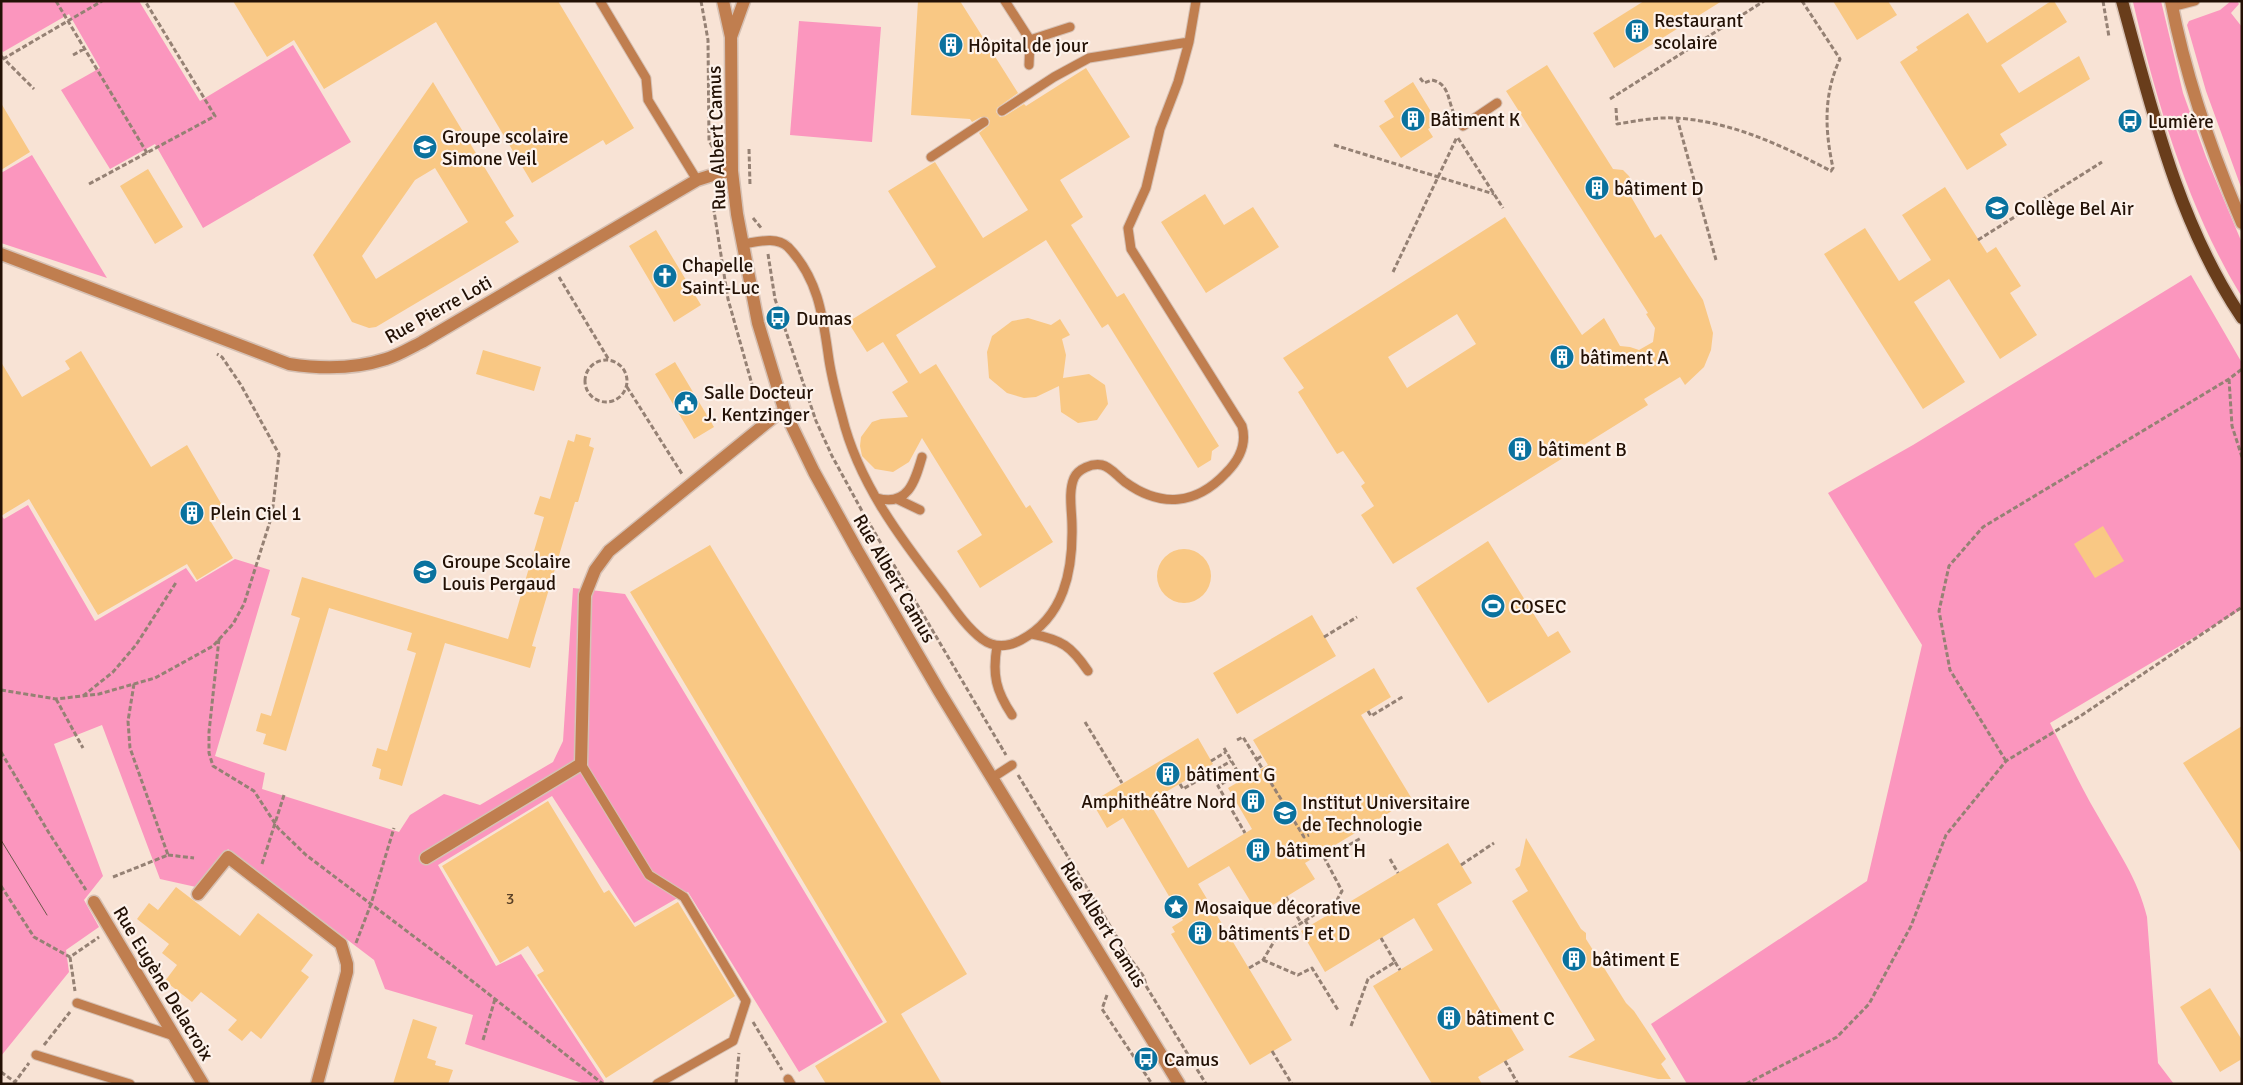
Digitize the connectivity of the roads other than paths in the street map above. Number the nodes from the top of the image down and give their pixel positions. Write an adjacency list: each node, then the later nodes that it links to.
1 (600, 1): 20 (lane)
2 (723, 1): 10 (street, Rue Albert Camus)
3 (744, 1): 10 (street, Rue Albert Camus)
4 (1005, 1): 11 (lane)
5 (1196, 1): 12 (lane)
6 (2122, 1): 24 (main road)
7 (2195, 1): 8 (lane)
8 (2171, 4): 21 (street)
9 (1070, 27): 11 (lane)
10 (731, 37): 19 (street, Rue Albert Camus)
11 (1030, 40): 13 (lane)
12 (1189, 42): 15 (lane); 30 (lane)
13 (1029, 65)
14 (1497, 103): 17 (lane)
15 (1002, 111)
16 (984, 122): 18 (lane)
17 (1463, 126)
18 (931, 157)
19 (732, 172): 20 (street, Rue Pierre Loti); 22 (street, Rue Albert Camus)
20 (697, 180): 23 (street, Rue Pierre Loti)
21 (2242, 223)
22 (743, 244): 25 (street, Rue Albert Camus); 27 (lane)
23 (1, 254)
24 (2242, 318)
25 (784, 412): 34 (street); 36 (street, Rue Albert Camus)
26 (922, 457): 28 (lane)
27 (877, 498): 28 (lane); 31 (lane)
28 (897, 499): 29 (lane)
29 (920, 510)
30 (1032, 634): 31 (lane); 32 (lane)
31 (998, 646): 33 (lane)
32 (1088, 671)
33 (1012, 715)
34 (581, 764): 37 (street); 46 (lane)
35 (1012, 765): 36 (lane)
36 (992, 778): 47 (street, Rue Albert Camus)
37 (426, 858)
38 (198, 894): 45 (street)
39 (94, 902): 41 (street, Rue Eugène Delacroix)
40 (77, 1003): 41 (lane)
41 (174, 1036): 44 (street, Rue Eugène Delacroix)
42 (36, 1055): 43 (lane)
43 (130, 1084)
44 (203, 1084)
45 (317, 1084)
46 (657, 1084)
47 (1179, 1084)

